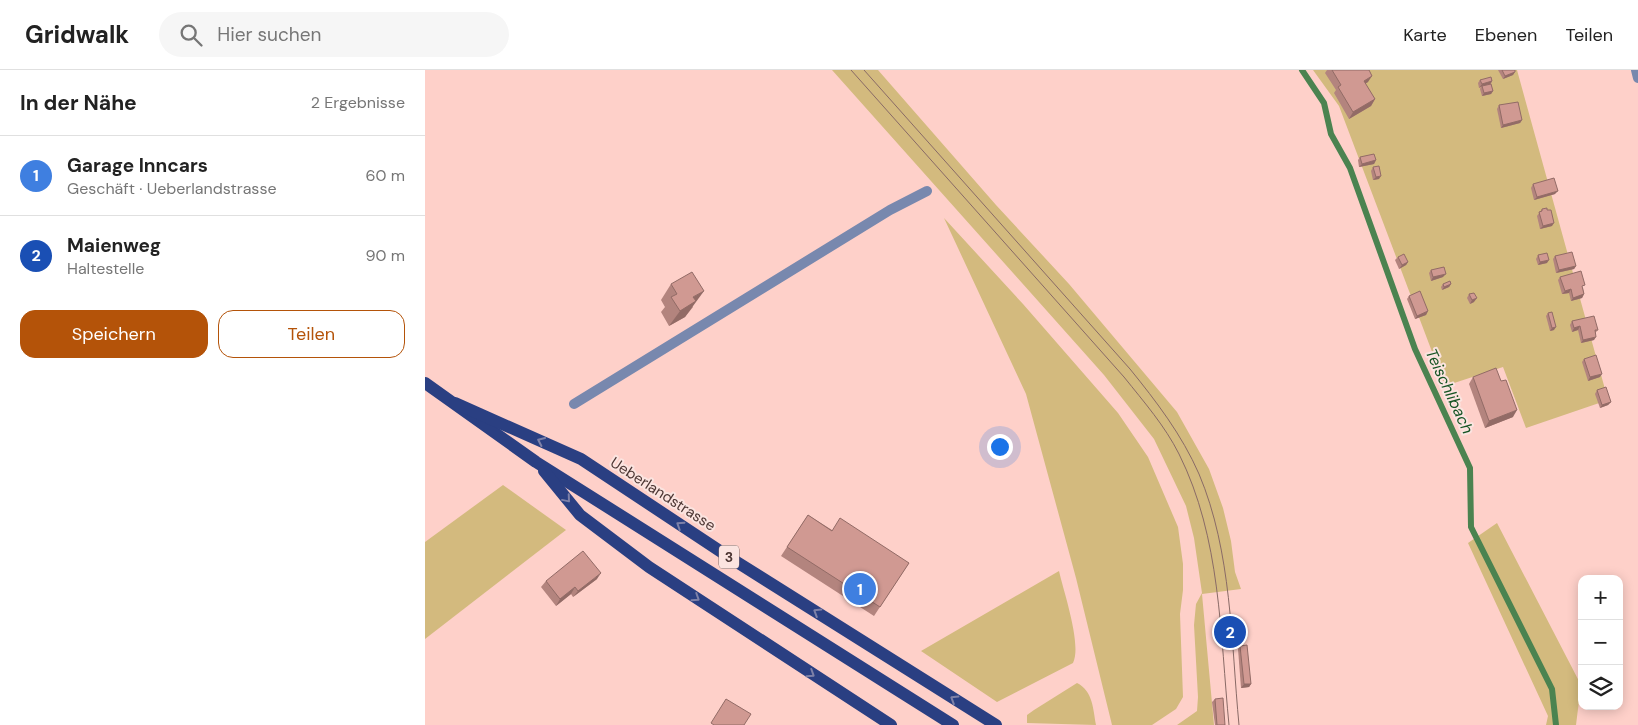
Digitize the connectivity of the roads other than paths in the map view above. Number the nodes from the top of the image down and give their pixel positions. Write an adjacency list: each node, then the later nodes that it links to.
1 (1636, 70): 2 (street)
2 (1638, 78)
3 (927, 191): 6 (street)
4 (425, 383): 5 (main road, Ueberlandstrasse / 3)
5 (455, 403): 7 (main road, Ueberlandstrasse / 3); 10 (main road, Ueberlandstrasse / 3, one-way to 5)
6 (574, 404)
7 (536, 462): 8 (main road, Ueberlandstrasse / 3, one-way to 8); 9 (main road, Ueberlandstrasse / 3)
8 (891, 725)
9 (953, 725)
10 (996, 725)

